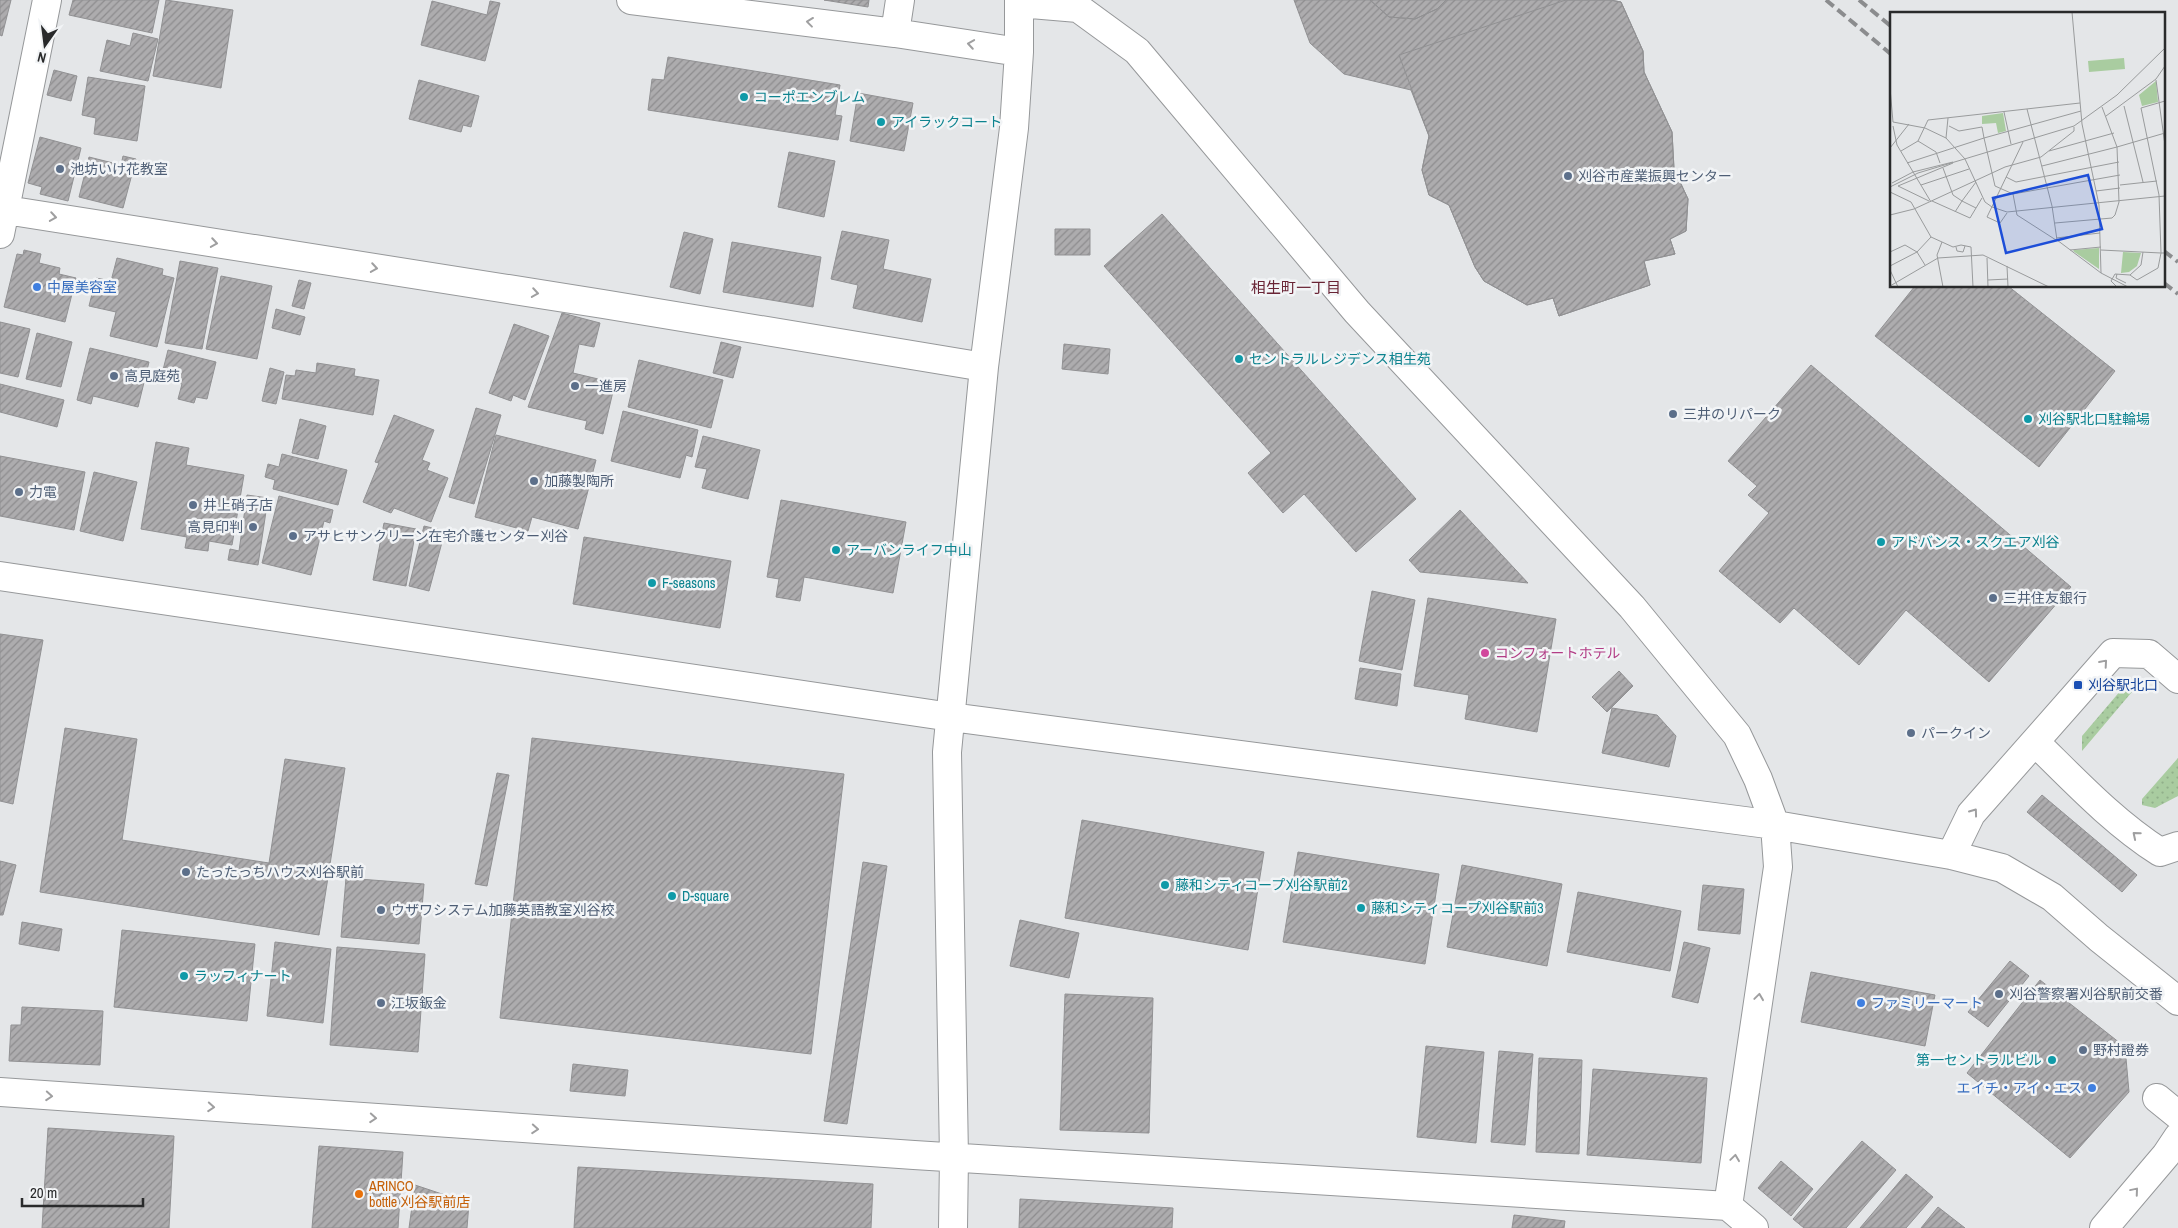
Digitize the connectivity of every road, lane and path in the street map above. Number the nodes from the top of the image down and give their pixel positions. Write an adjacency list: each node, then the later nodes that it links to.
1 (47, 0): 7 (street)
2 (631, 0): 5 (street, one-way to 2)
3 (900, 0): 5 (street)
4 (1019, 1): 6 (street); 13 (street)
5 (895, 33): 6 (street, one-way to 5)
6 (1019, 52): 8 (street)
7 (2, 218): 8 (street, one-way to 8)
8 (984, 367): 11 (street)
9 (0, 576): 11 (street)
10 (2178, 679): 12 (street, one-way to 10)
11 (951, 717): 13 (street); 21 (street)
12 (2035, 742): 14 (street, one-way to 12); 15 (street, one-way to 12)
13 (1775, 825): 15 (street); 22 (street, one-way to 13)
14 (2178, 846)
15 (1951, 855): 16 (street)
16 (2178, 1001)
17 (0, 1092): 21 (street, one-way to 21)
18 (2157, 1098): 19 (street)
19 (2178, 1115)
20 (2178, 1137): 25 (street, one-way to 20)
21 (954, 1157): 22 (street); 23 (street)
22 (1728, 1206): 24 (street)
23 (953, 1228)
24 (1754, 1228)
25 (2104, 1228)

